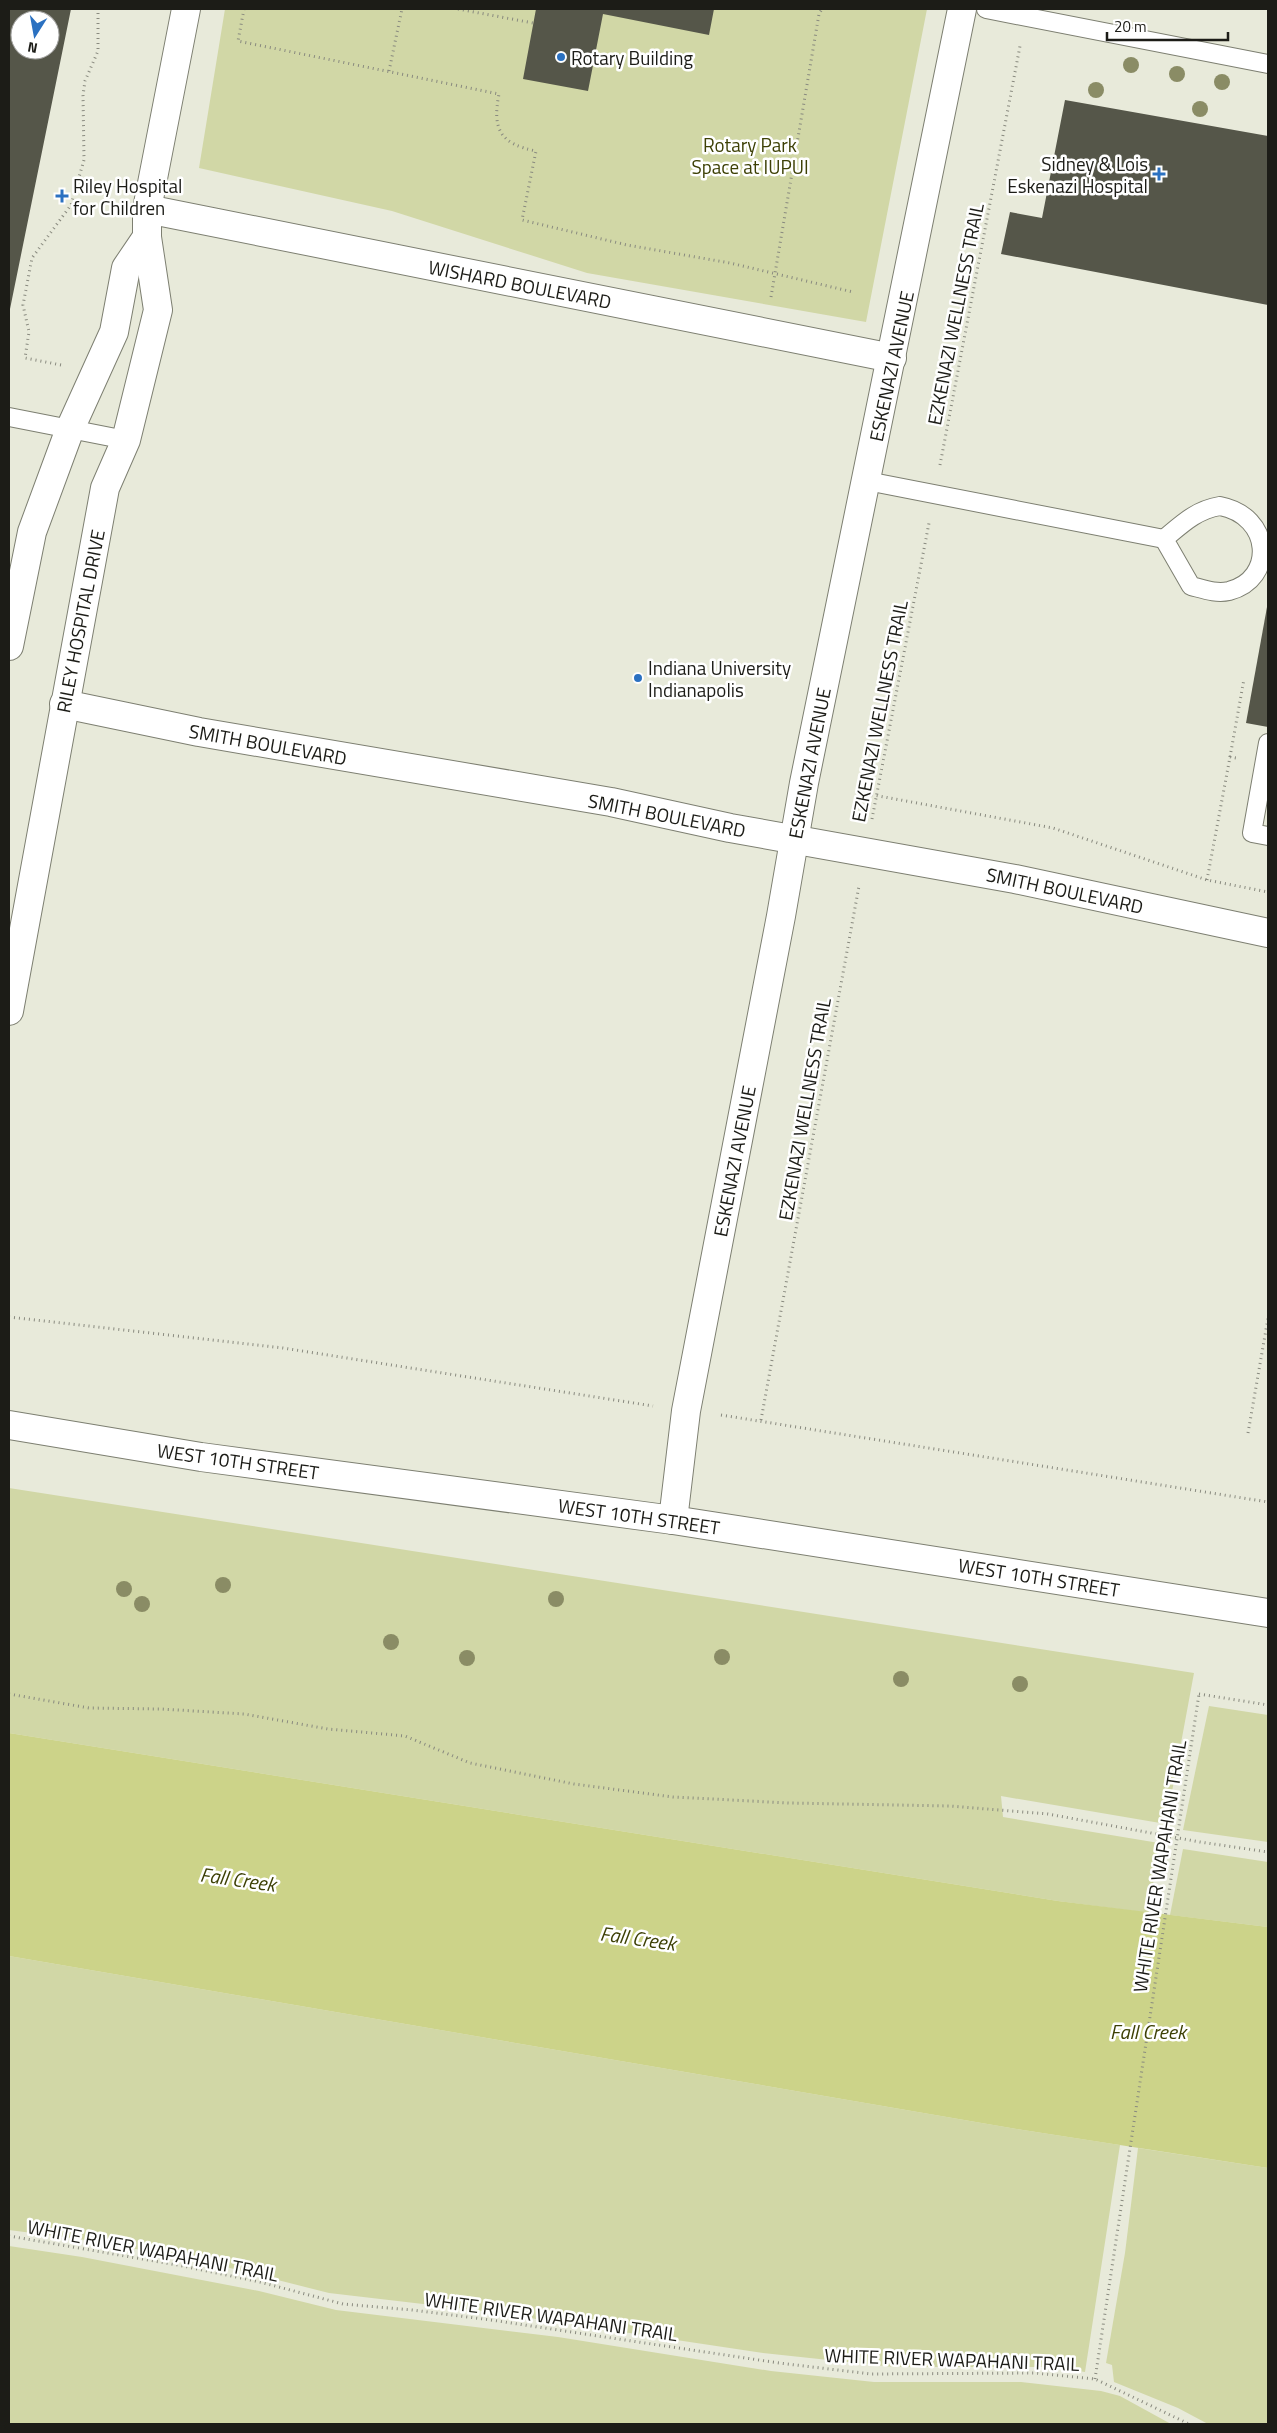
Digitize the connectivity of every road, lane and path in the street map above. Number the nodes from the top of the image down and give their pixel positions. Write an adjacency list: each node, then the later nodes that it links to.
1 (98, 9): 19 (path)
2 (186, 9): 13 (street, RILEY HOSPITAL DRIVE)
3 (244, 9): 12 (path)
4 (402, 9): 12 (path)
5 (458, 9): 10 (path)
6 (822, 9): 15 (path)
7 (962, 9): 18 (street, ESKENAZI AVENUE)
8 (986, 9): 9 (lane)
9 (1024, 18): 11 (lane); 24 (path, EZKENAZI WELLNESS TRAIL)
10 (533, 23)
11 (1268, 64)
12 (389, 71): 15 (path)
13 (147, 209): 14 (street, RILEY HOSPITAL DRIVE); 17 (street, WISHARD BOULEVARD)
14 (147, 237): 21 (street); 22 (street, RILEY HOSPITAL DRIVE)
15 (775, 275): 16 (path); 17 (path)
16 (852, 292)
17 (764, 332): 18 (street, WISHARD BOULEVARD)
18 (892, 358): 23 (street, ESKENAZI AVENUE)
19 (62, 365)
20 (9, 417): 21 (lane)
21 (70, 429): 22 (lane); 26 (street)
22 (126, 440): 28 (street, RILEY HOSPITAL DRIVE)
23 (867, 481): 24 (lane); 34 (street, ESKENAZI AVENUE)
24 (934, 494): 25 (lane); 32 (path, EZKENAZI WELLNESS TRAIL)
25 (1164, 539): 25 (lane)
26 (9, 646)
27 (1244, 679): 30 (path)
28 (64, 704): 34 (street, SMITH BOULEVARD); 38 (street, RILEY HOSPITAL DRIVE)
29 (1268, 743): 33 (lane)
30 (1230, 757)
31 (857, 792): 32 (path)
32 (877, 795): 35 (path, EZKENAZI WELLNESS TRAIL); 36 (path)
33 (1268, 836)
34 (794, 839): 35 (street, SMITH BOULEVARD); 45 (street, ESKENAZI AVENUE)
35 (865, 850): 37 (street, SMITH BOULEVARD); 44 (path, EZKENAZI WELLNESS TRAIL)
36 (1268, 892)
37 (1268, 933)
38 (9, 1011)
39 (9, 1317): 41 (path)
40 (1268, 1318): 43 (path)
41 (614, 1401)
42 (9, 1425): 45 (street, WEST 10TH STREET)
43 (1248, 1433)
44 (1268, 1502)
45 (673, 1520): 46 (street, WEST 10TH STREET)
46 (1268, 1613)
47 (9, 1694): 49 (path)
48 (1268, 1705): 51 (path, WHITE RIVER WAPAHANI TRAIL, bridge)
49 (1268, 1852)
50 (9, 2236): 51 (path, WHITE RIVER WAPAHANI TRAIL)
51 (1095, 2379): 52 (path, WHITE RIVER WAPAHANI TRAIL)
52 (1189, 2424)

